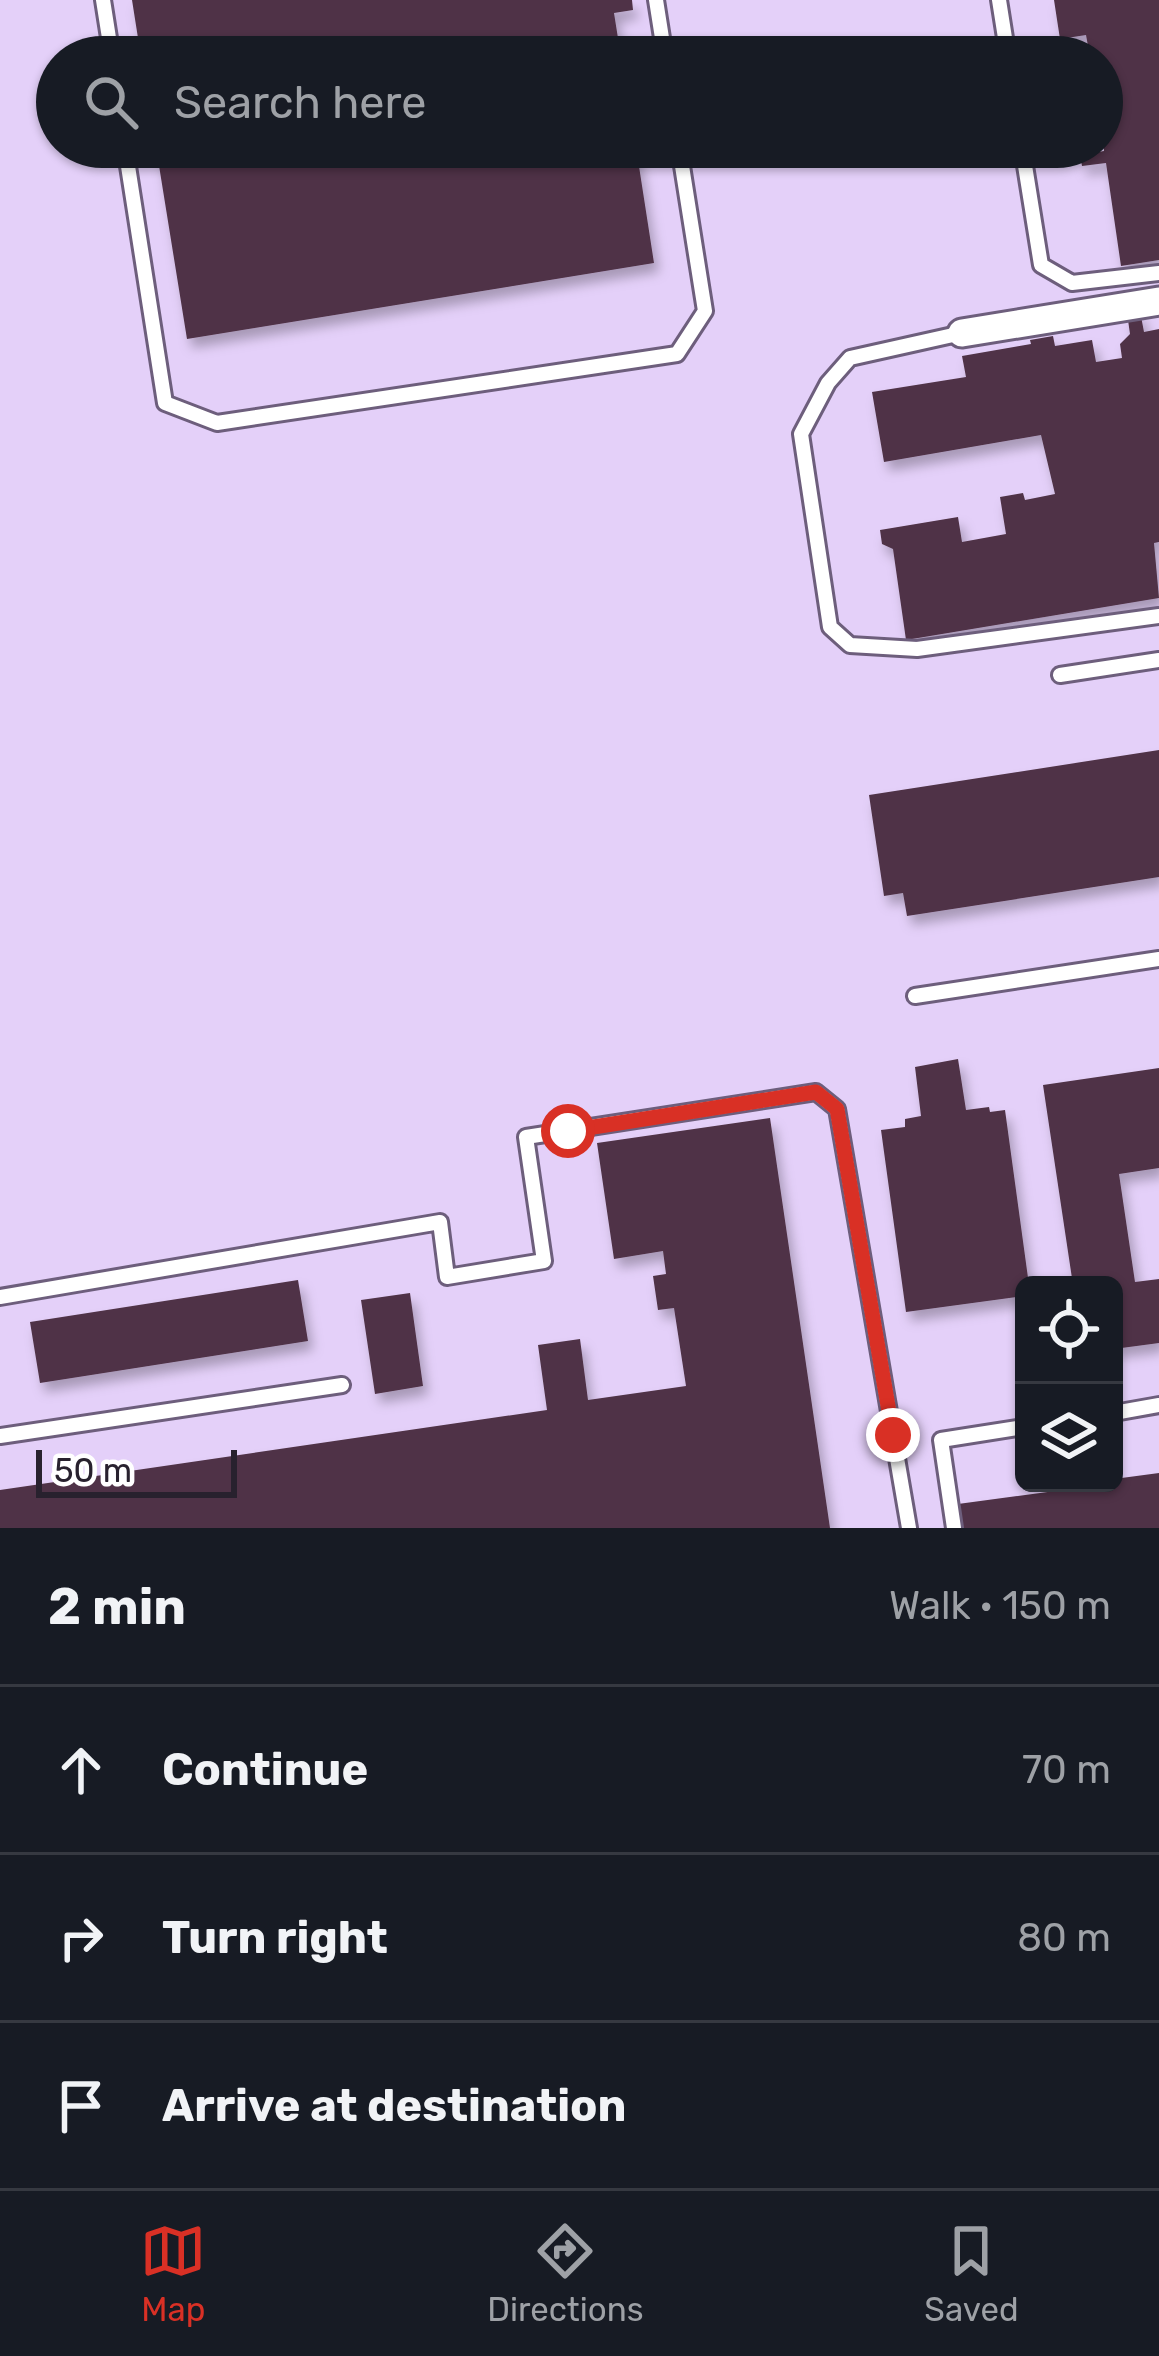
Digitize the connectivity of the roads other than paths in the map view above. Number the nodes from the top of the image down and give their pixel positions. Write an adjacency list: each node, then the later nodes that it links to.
1 (103, 0): 4 (lane)
2 (656, 0): 5 (lane)
3 (999, 0): 6 (lane)
4 (109, 36)
5 (662, 36)
6 (1005, 36)
7 (128, 168): 8 (lane)
8 (682, 168)
9 (1026, 168): 10 (lane)
10 (1159, 273)
11 (1159, 301): 12 (street)
12 (962, 333): 13 (lane)
13 (1159, 616)
14 (1159, 660): 15 (lane)
15 (1060, 675)
16 (1159, 959): 17 (lane)
17 (915, 997)
18 (0, 1297): 24 (lane)
19 (342, 1384): 23 (lane)
20 (1159, 1405): 21 (lane)
21 (1123, 1411)
22 (1015, 1428): 25 (lane)
23 (0, 1436)
24 (909, 1528)
25 (954, 1528)

